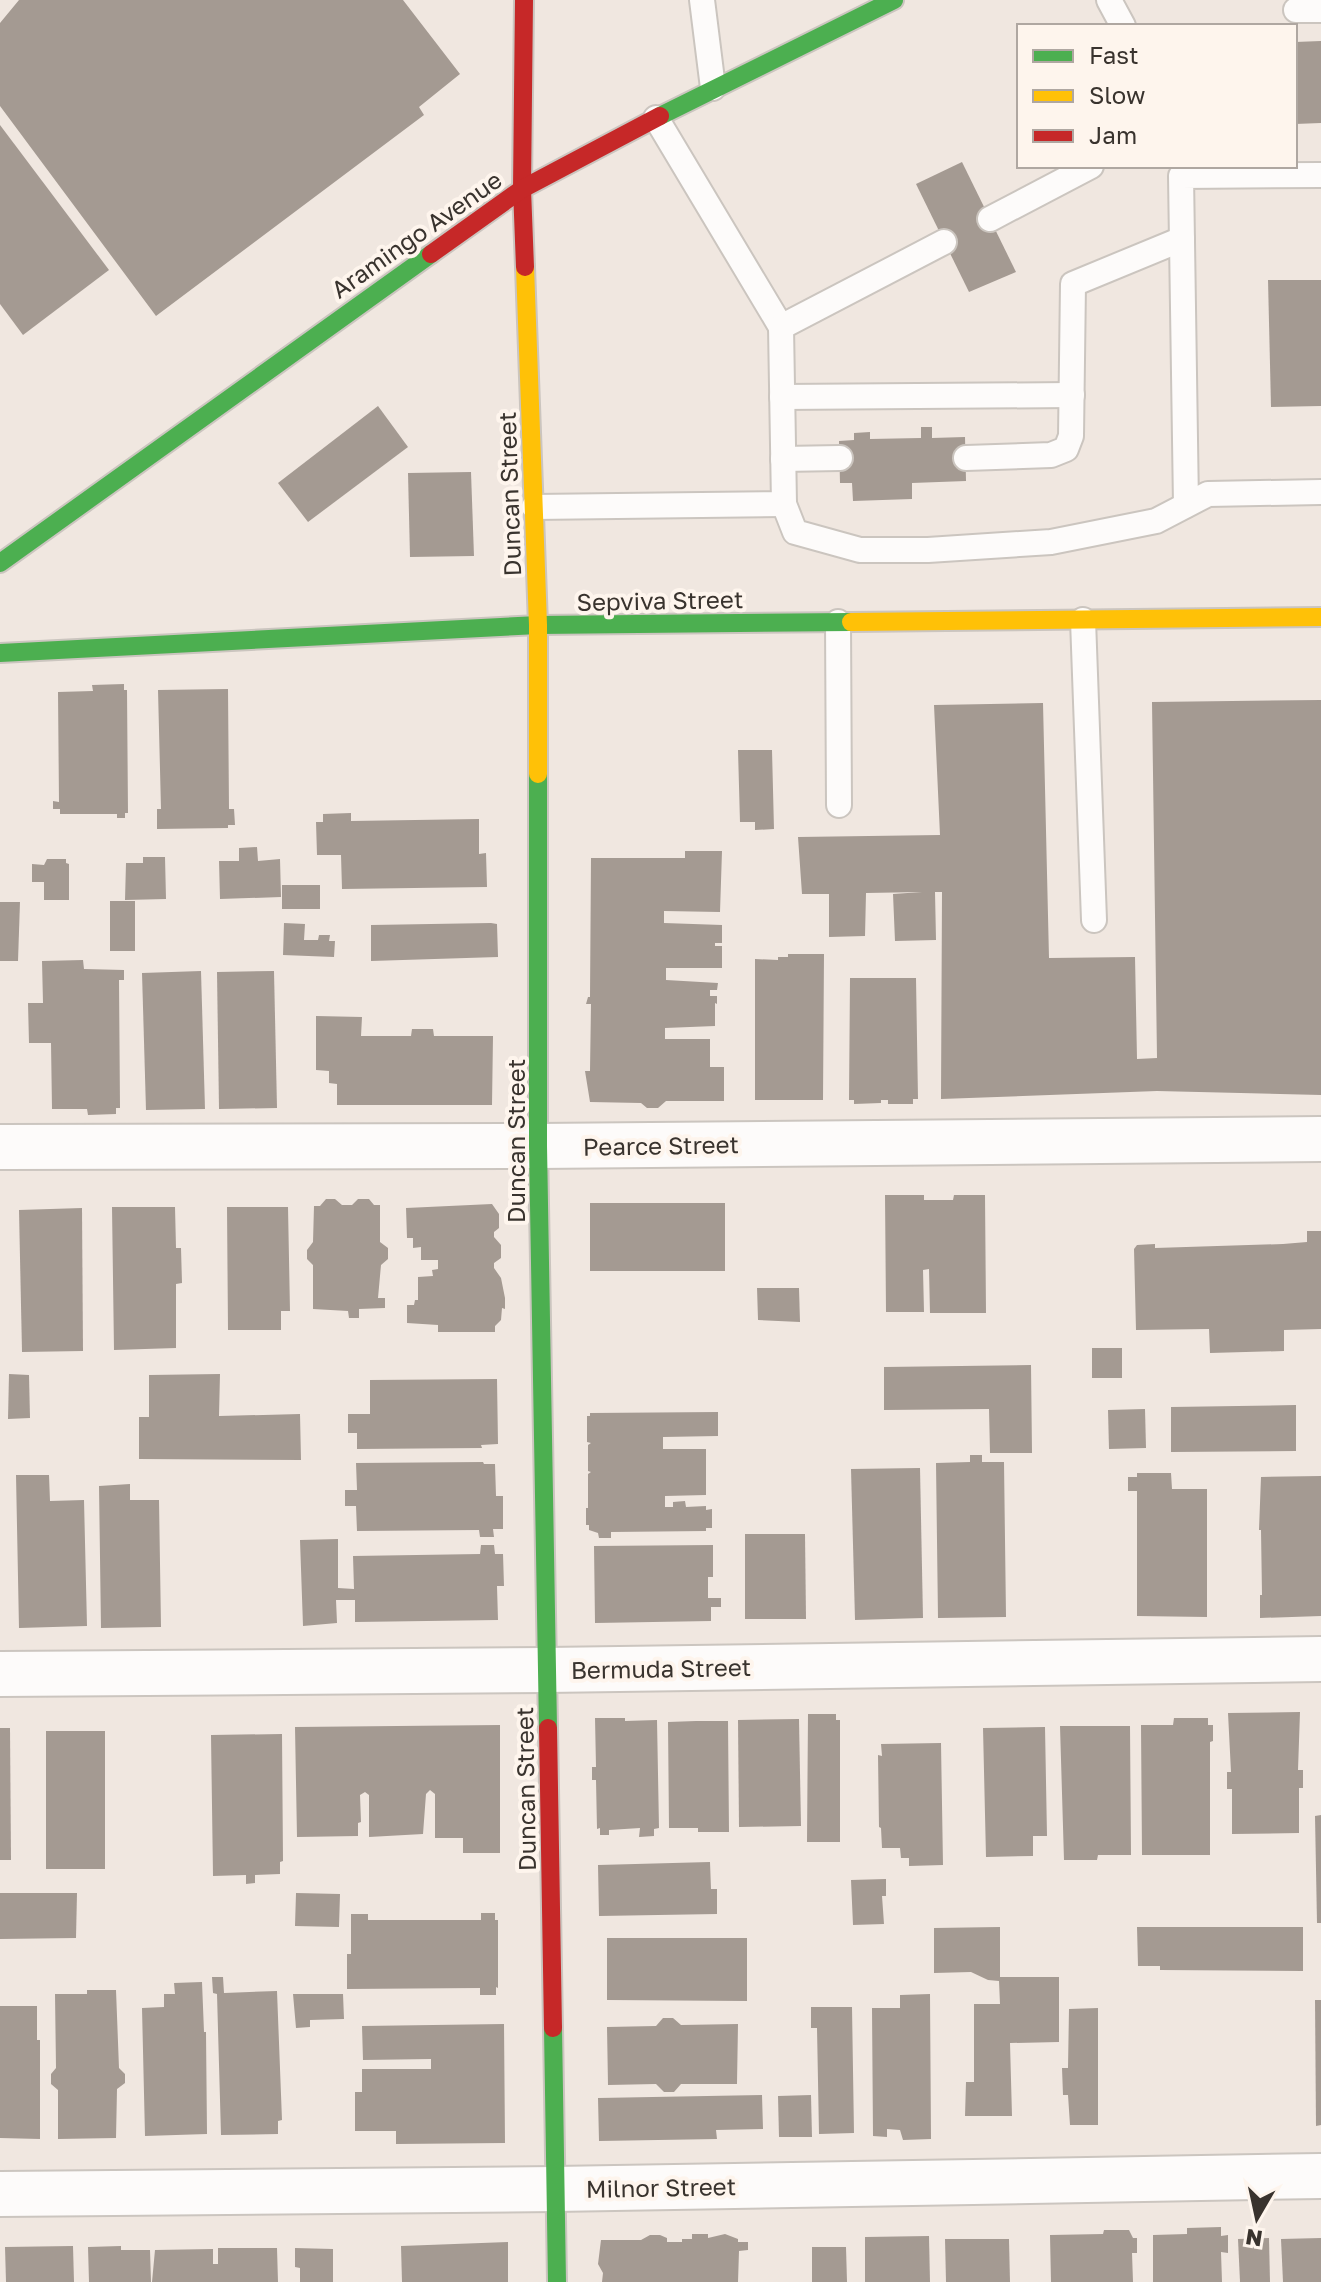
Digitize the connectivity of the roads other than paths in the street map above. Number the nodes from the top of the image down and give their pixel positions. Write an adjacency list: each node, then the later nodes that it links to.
1 (524, 0): 13 (street, Duncan Street)
2 (702, 0): 8 (lane)
3 (894, 0): 8 (street, Aramingo Avenue)
4 (1109, 0): 7 (lane)
5 (1296, 10): 6 (lane)
6 (1321, 10)
7 (1122, 24)
8 (713, 88): 9 (street, Aramingo Avenue)
9 (656, 118): 13 (street, Aramingo Avenue); 17 (lane)
10 (1087, 168): 14 (lane)
11 (1180, 171): 12 (lane); 15 (lane)
12 (1321, 175)
13 (522, 189): 26 (street, Duncan Street); 27 (street, Aramingo Avenue)
14 (990, 219)
15 (1182, 239): 18 (lane); 25 (lane)
16 (944, 242): 17 (lane)
17 (781, 327): 19 (lane)
18 (1072, 395): 19 (lane); 21 (lane)
19 (782, 397): 22 (lane)
20 (840, 458): 22 (lane)
21 (966, 458)
22 (783, 459): 24 (lane)
23 (1321, 492): 25 (lane)
24 (784, 504): 25 (lane); 26 (lane)
25 (1186, 505)
26 (534, 507): 31 (street, Duncan Street)
27 (0, 563)
28 (1321, 617): 29 (street, Sepviva Street)
29 (1083, 620): 30 (street, Sepviva Street); 34 (lane)
30 (838, 622): 31 (street, Sepviva Street); 33 (lane)
31 (538, 625): 32 (street, Sepviva Street); 36 (street, Duncan Street)
32 (0, 653)
33 (839, 805)
34 (1094, 920)
35 (1321, 1139): 36 (street, Pearce Street)
36 (538, 1146): 37 (street, Pearce Street); 39 (street, Duncan Street)
37 (0, 1147)
38 (1321, 1659): 39 (street, Bermuda Street)
39 (547, 1670): 40 (street, Bermuda Street); 42 (street, Duncan Street)
40 (0, 1674)
41 (1321, 2176): 42 (street, Milnor Street)
42 (555, 2189): 43 (street, Milnor Street); 44 (street, Duncan Street)
43 (0, 2194)
44 (557, 2282)

